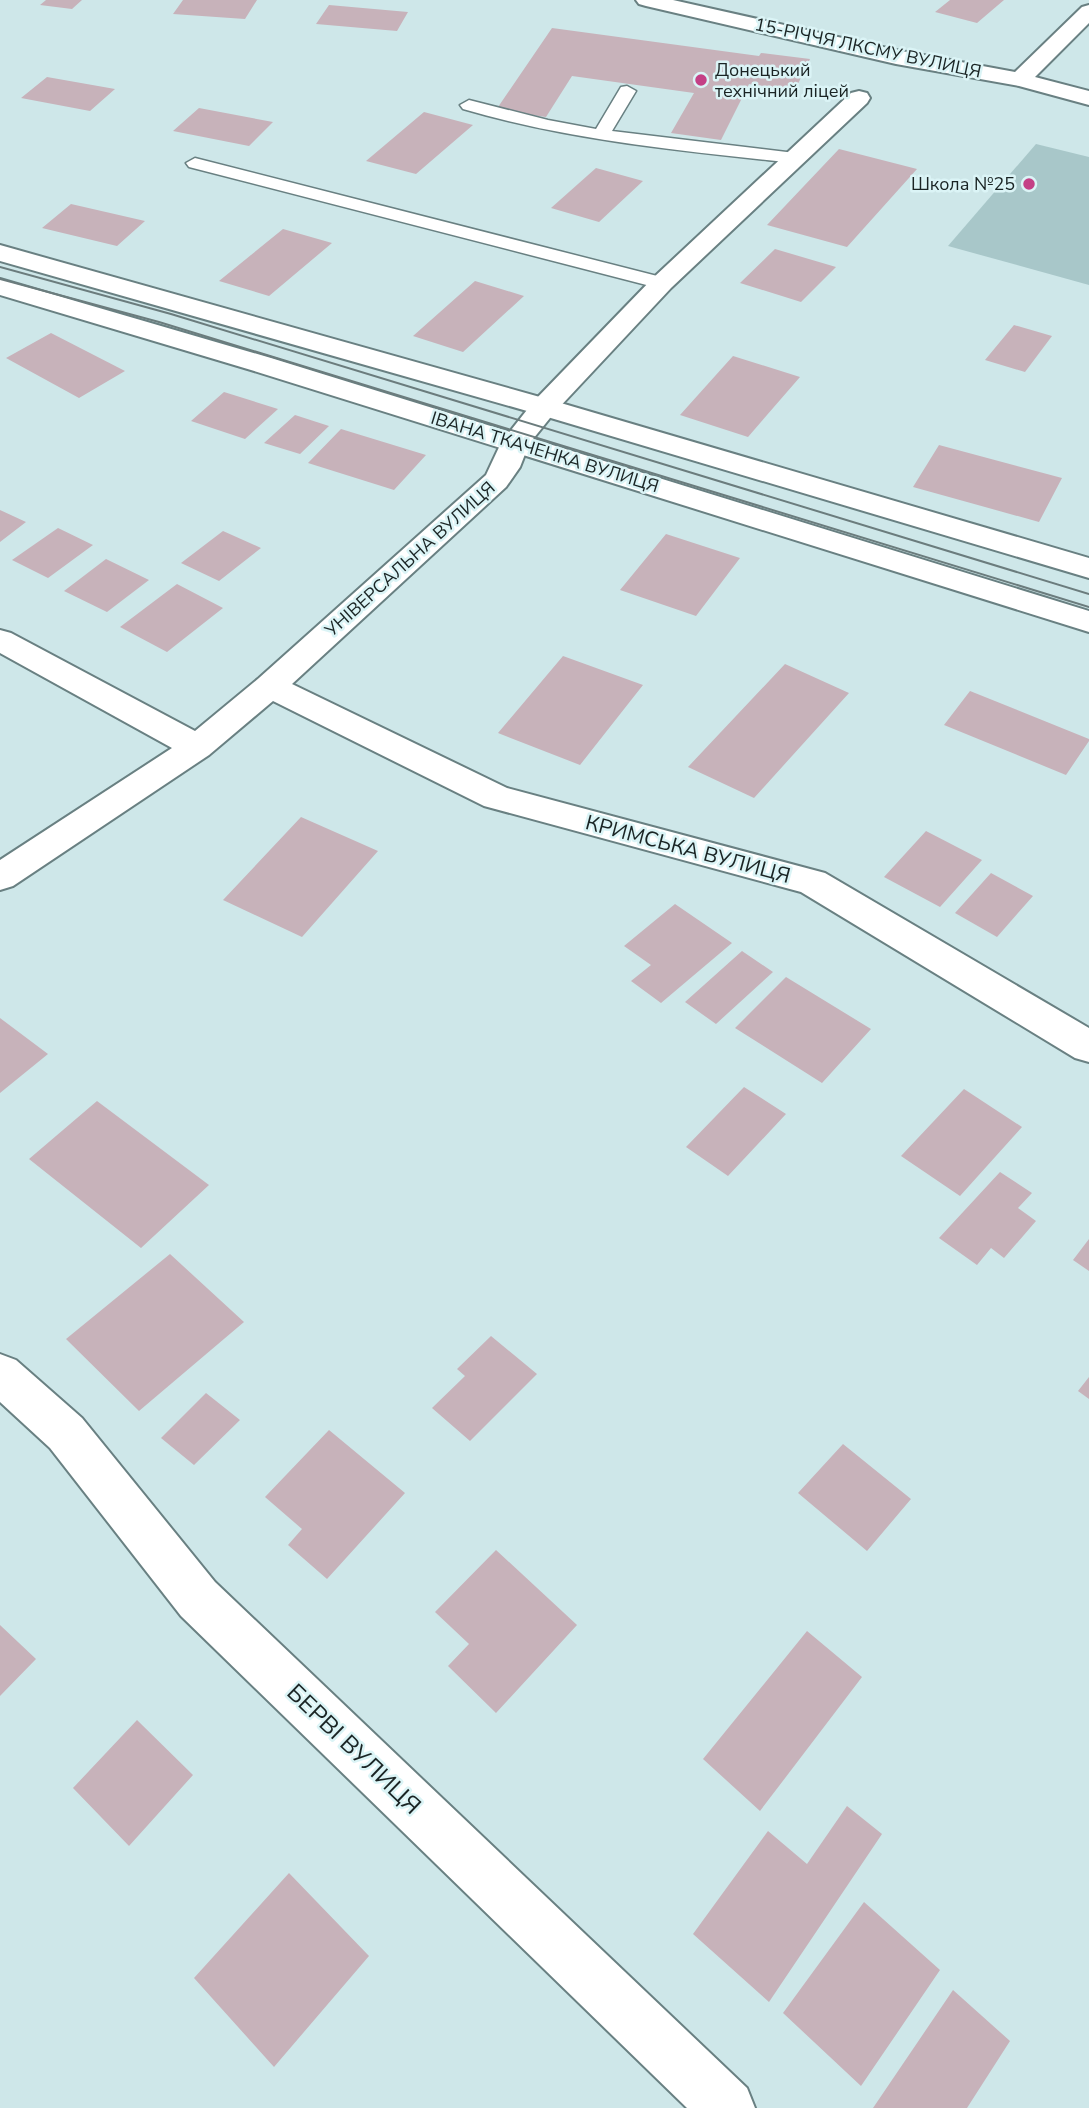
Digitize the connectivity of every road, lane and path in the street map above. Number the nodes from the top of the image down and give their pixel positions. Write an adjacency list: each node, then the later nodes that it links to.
1 (646, 0): 4 (street, 15-РІЧЧЯ ЛКСМУ ВУЛИЦЯ)
2 (716, 0): 4 (street)
3 (1089, 11): 5 (street)
4 (745, 23): 5 (street, 15-РІЧЧЯ ЛКСМУ ВУЛИЦЯ)
5 (1020, 80): 8 (street, 15-РІЧЧЯ ЛКСМУ ВУЛИЦЯ)
6 (627, 91): 10 (lane)
7 (859, 98): 11 (street, УНІВЕРСАЛЬНА ВУЛИЦЯ)
8 (1089, 98)
9 (469, 105): 10 (lane)
10 (602, 134): 11 (lane)
11 (795, 158): 14 (street, УНІВЕРСАЛЬНА ВУЛИЦЯ)
12 (195, 163): 14 (lane)
13 (0, 253): 16 (street, ІВАНА ТКАЧЕНКА ВУЛИЦЯ)
14 (662, 283): 16 (street, УНІВЕРСАЛЬНА ВУЛИЦЯ)
15 (0, 287): 17 (street, ІВАНА ТКАЧЕНКА ВУЛИЦЯ)
16 (544, 407): 17 (street, УНІВЕРСАЛЬНА ВУЛИЦЯ); 18 (street, ІВАНА ТКАЧЕНКА ВУЛИЦЯ)
17 (515, 443): 19 (street, ІВАНА ТКАЧЕНКА ВУЛИЦЯ); 21 (street, УНІВЕРСАЛЬНА ВУЛИЦЯ)
18 (1089, 568)
19 (1089, 622)
20 (0, 640): 22 (street)
21 (270, 686): 22 (street, УНІВЕРСАЛЬНА ВУЛИЦЯ); 24 (street, КРИМСЬКА ВУЛИЦЯ)
22 (198, 747): 23 (street, УНІВЕРСАЛЬНА ВУЛИЦЯ)
23 (0, 877)
24 (1089, 1047)
25 (0, 1374): 26 (street, БЕРВІ ВУЛИЦЯ)
26 (727, 2108)

